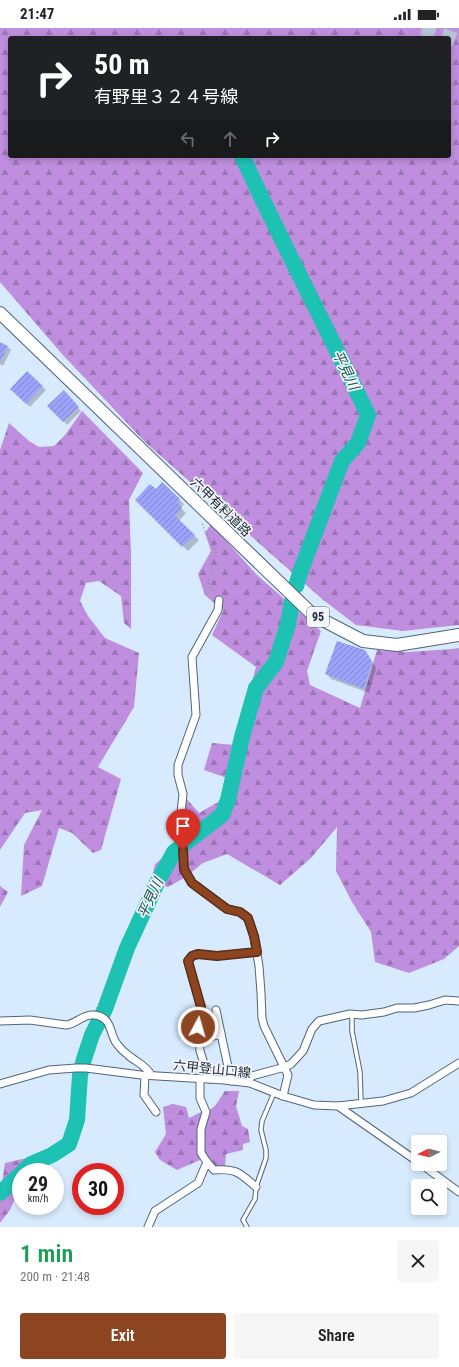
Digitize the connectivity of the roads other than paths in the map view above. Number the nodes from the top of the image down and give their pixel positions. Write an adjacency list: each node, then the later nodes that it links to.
1 (0, 313): 3 (main road, 六甲有料道路 / 95)
2 (219, 600): 4 (street)
3 (459, 635)
4 (257, 952): 12 (street); 15 (street)
5 (459, 1001): 7 (street)
6 (216, 1010): 9 (street)
7 (352, 1014): 12 (street); 21 (lane)
8 (0, 1021): 13 (street)
9 (221, 1034): 10 (street); 16 (street)
10 (210, 1037)
11 (459, 1063): 21 (street, 六甲登山口線)
12 (285, 1067): 17 (street); 20 (street)
13 (148, 1075): 14 (street, 六甲登山口線); 18 (street, 六甲登山口線); 23 (street)
14 (200, 1079): 15 (street, 六甲登山口線); 25 (street)
15 (209, 1079): 16 (street, 六甲登山口線)
16 (231, 1081): 17 (street, 六甲登山口線)
17 (245, 1082): 19 (street, 六甲登山口線)
18 (0, 1084)
19 (275, 1092): 20 (street, 六甲登山口線); 27 (lane)
20 (283, 1096): 22 (street, 六甲登山口線)
21 (361, 1103): 22 (street, 六甲登山口線)
22 (338, 1106): 24 (street)
23 (156, 1112)
24 (411, 1157)
25 (207, 1162): 27 (street); 29 (street)
26 (430, 1171): 28 (street)
27 (256, 1187): 30 (lane)
28 (459, 1192)
29 (148, 1227)
30 (247, 1227)

